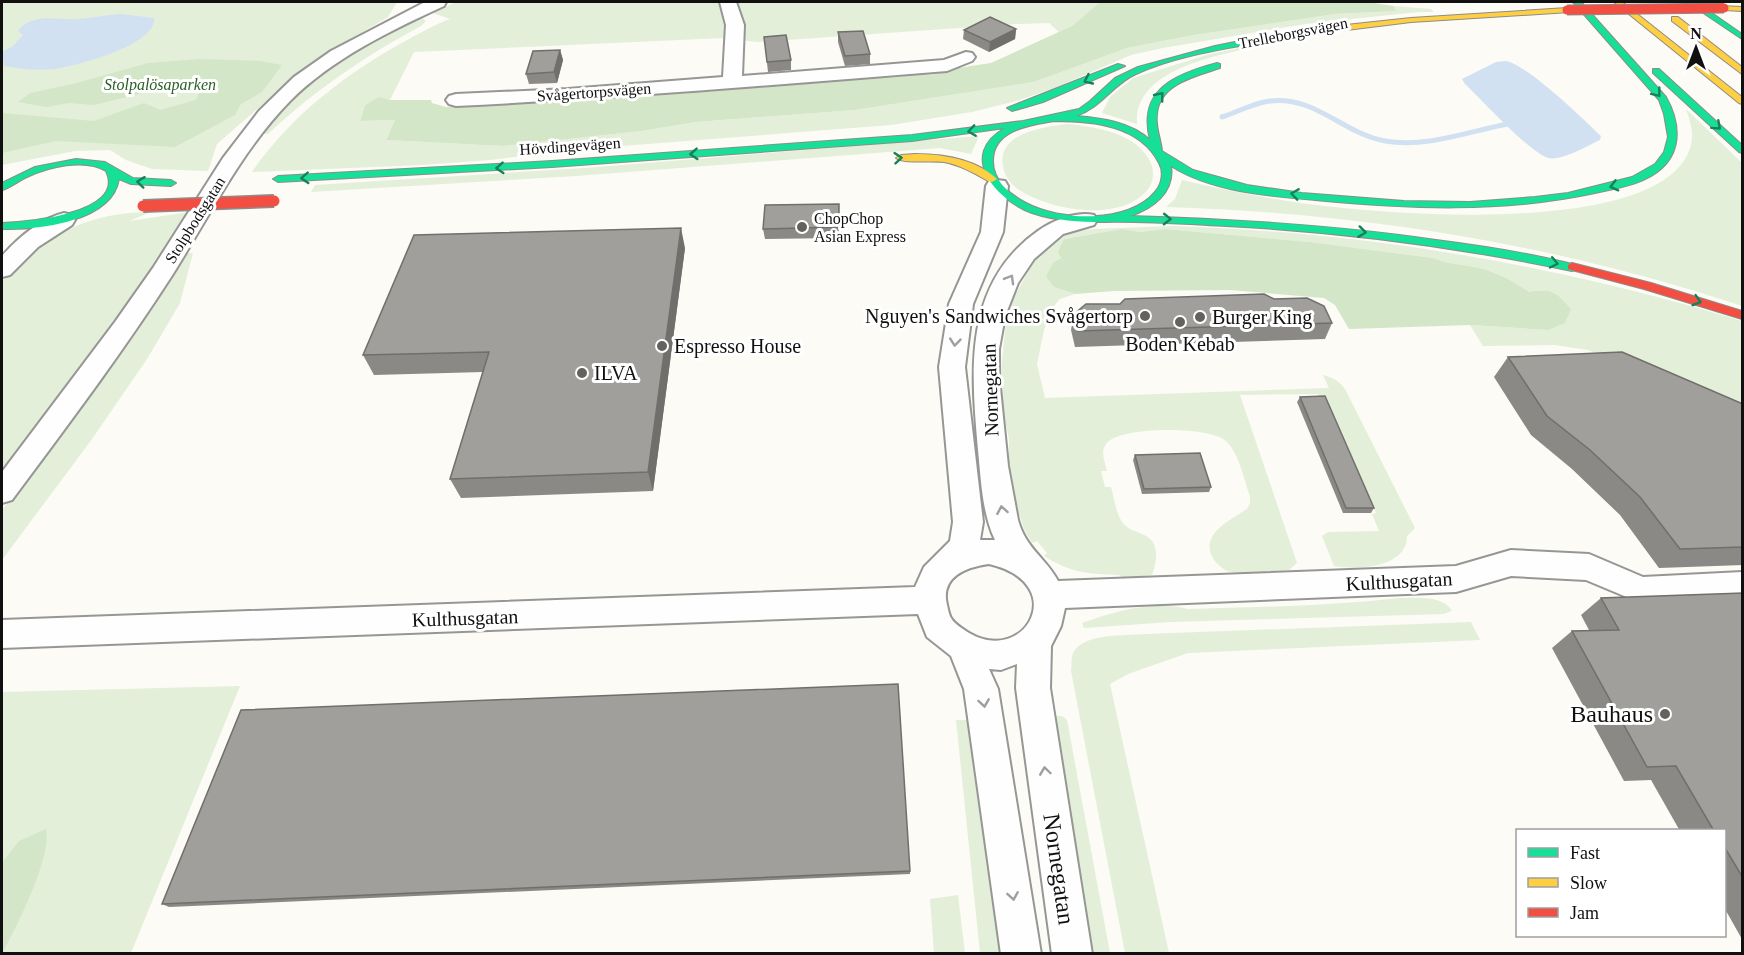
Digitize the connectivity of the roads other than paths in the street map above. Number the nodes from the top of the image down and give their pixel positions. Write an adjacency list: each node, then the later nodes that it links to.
1 (438, 2): 38 (street, Stolpbodsgatan)
2 (728, 2): 15 (street)
3 (1618, 2): 17 (main road)
4 (1653, 2): 14 (main road)
5 (1691, 2): 9 (main road)
6 (1575, 4): 7 (main road, Trelleborgsvägen, bridge); 8 (main road, Trelleborgsvägen); 20 (main road, one-way to 20); 22 (main road, one-way to 22)
7 (1743, 9)
8 (1498, 15): 10 (main road, Trelleborgsvägen); 11 (main road, Trelleborgsvägen)
9 (1743, 37)
10 (1225, 45): 18 (main road, Trelleborgsvägen); 21 (main road, one-way to 21)
11 (1298, 47)
12 (966, 57): 15 (street, Svågertorpsvägen)
13 (1226, 64): 22 (main road, Trelleborgsvägen, one-way to 13)
14 (1743, 70)
15 (732, 83): 16 (street, Svågertorpsvägen)
16 (456, 100)
17 (1743, 101)
18 (1052, 118): 19 (main road); 22 (main road)
19 (1030, 122): 21 (main road, Hövdingevägen, one-way to 21); 29 (main road)
20 (1743, 150)
21 (730, 151): 27 (main road, Hövdingevägen, one-way to 27)
22 (1160, 153): 33 (main road)
23 (883, 159): 29 (main road, one-way to 29)
24 (38, 169): 25 (main road); 26 (main road); 30 (main road)
25 (112, 171): 28 (main road, one-way to 25); 32 (main road)
26 (2, 177)
27 (272, 180)
28 (230, 181)
29 (994, 182): 33 (main road); 39 (street, Nornegatan, one-way to 39)
30 (2, 187)
31 (280, 201): 32 (main road, bridge)
32 (91, 207): 34 (main road)
33 (1097, 219): 37 (main road, one-way to 37); 40 (street, Nornegatan, one-way to 33)
34 (64, 220): 35 (main road); 36 (street)
35 (2, 226)
36 (2, 270)
37 (1743, 315)
38 (2, 492)
39 (953, 558): 40 (street); 43 (street)
40 (1025, 563): 42 (street)
41 (1743, 585): 42 (street, Kulthusgatan)
42 (1049, 595): 45 (street)
43 (928, 600): 44 (street, Kulthusgatan); 46 (street)
44 (2, 634)
45 (1035, 641): 46 (street); 48 (street, Nornegatan, one-way to 45)
46 (964, 649): 47 (street, one-way to 47)
47 (1021, 954)
48 (1072, 954)

